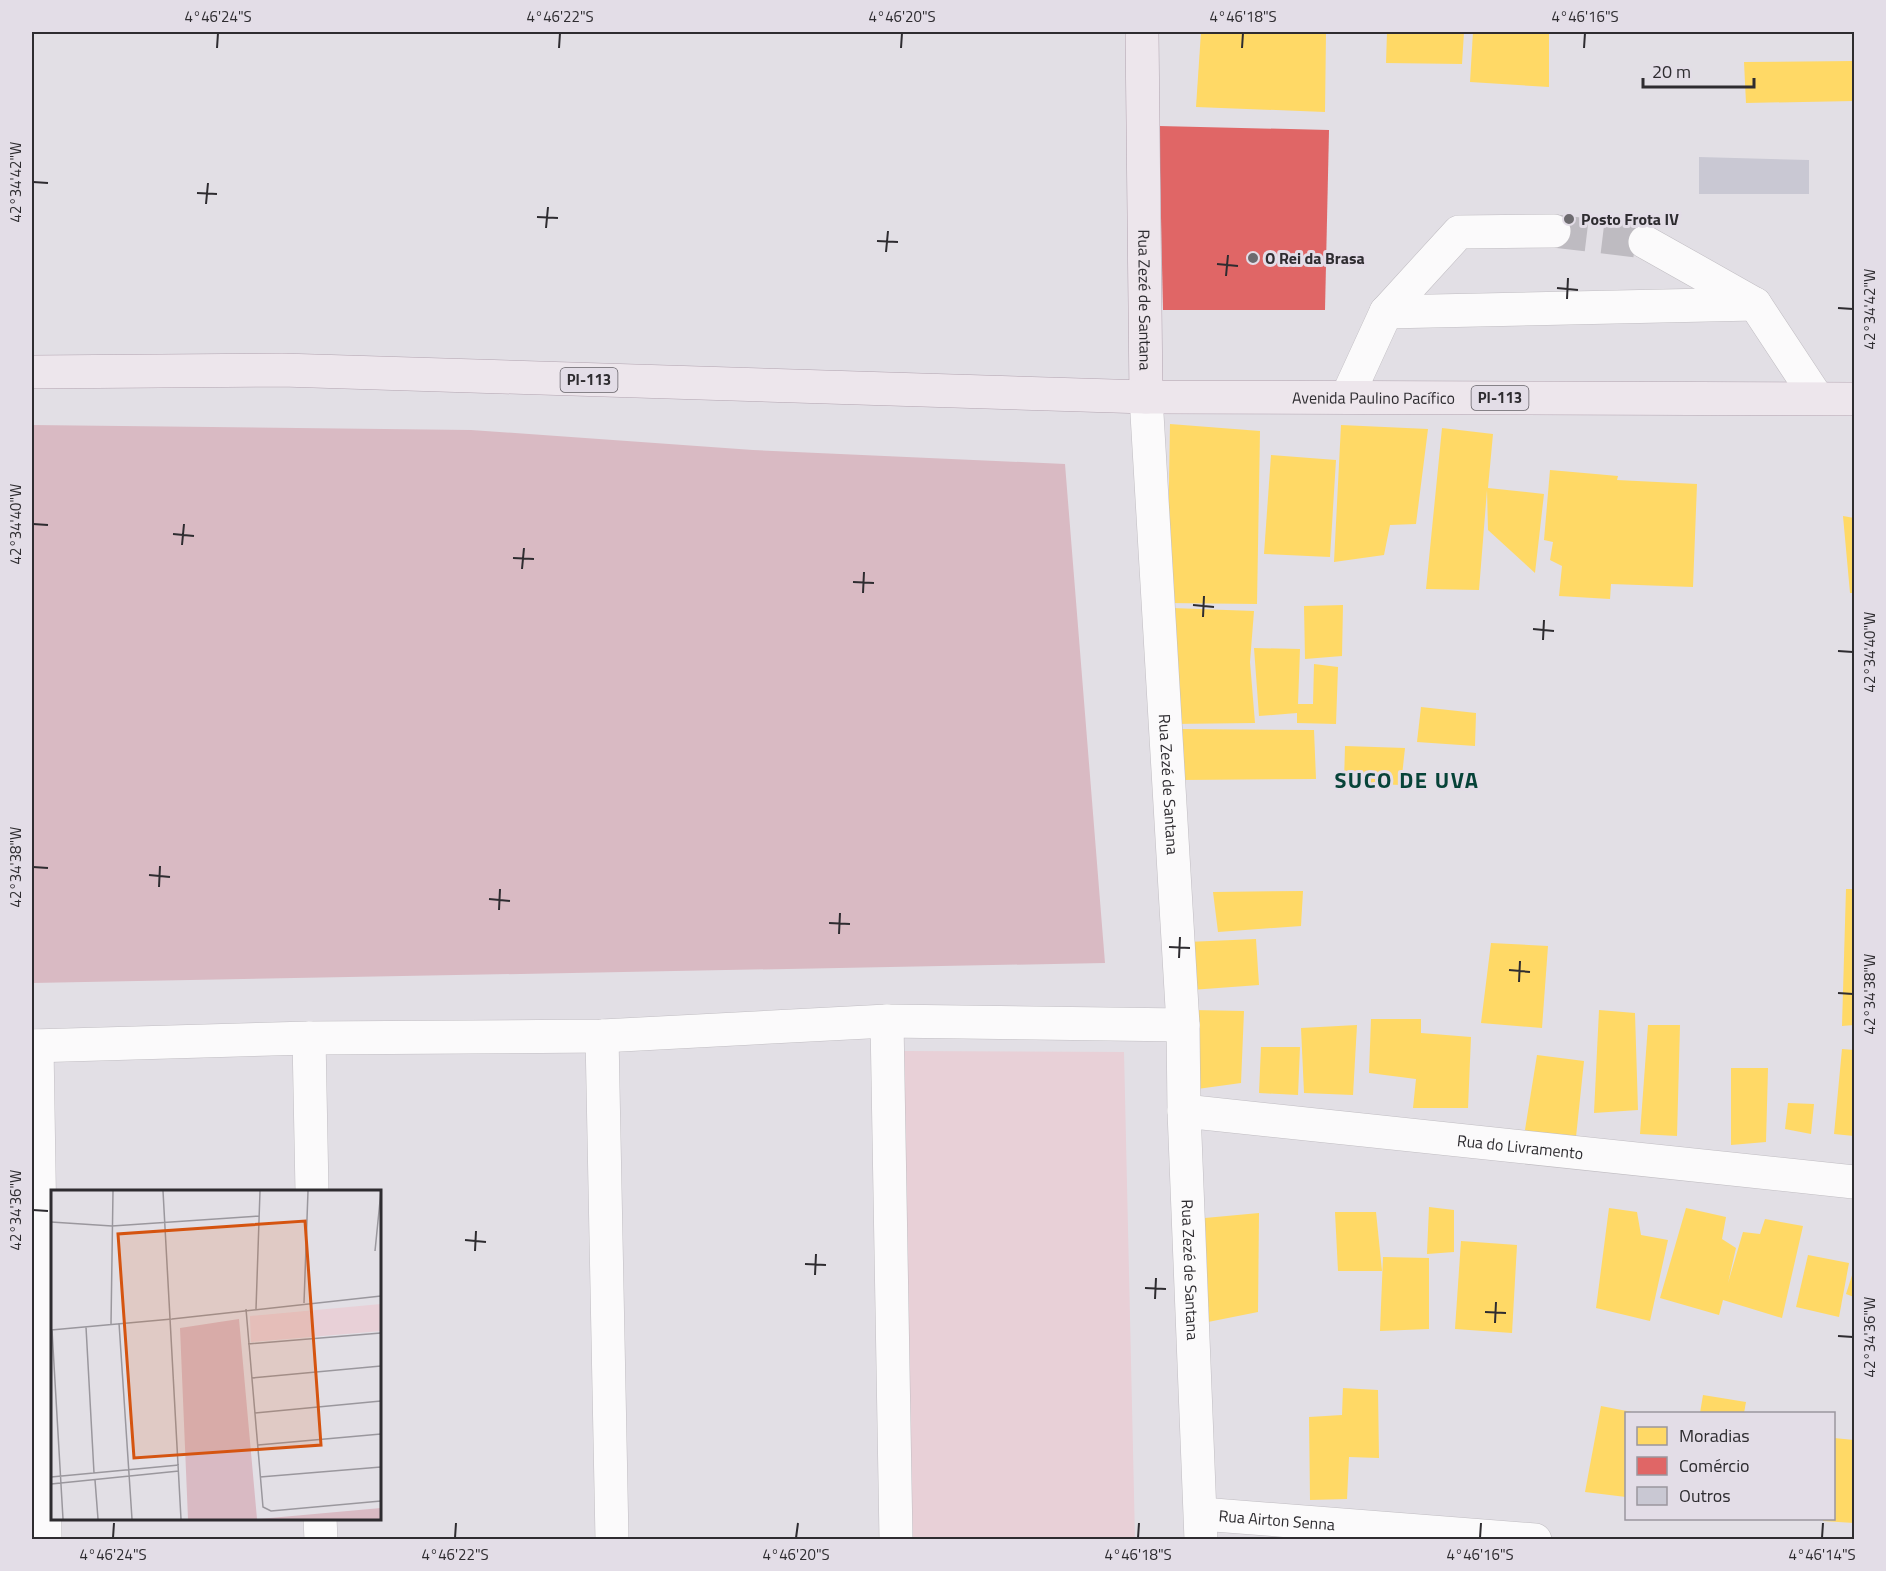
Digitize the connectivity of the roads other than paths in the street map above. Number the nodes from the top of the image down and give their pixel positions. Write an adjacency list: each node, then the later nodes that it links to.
1 (1143, 32): 7 (main road, Rua Zezé de Santana)
2 (1554, 231): 5 (street)
3 (1645, 242): 4 (street)
4 (1755, 304): 5 (street); 9 (street)
5 (1386, 312): 8 (street)
6 (32, 372): 7 (main road, PI-113)
7 (1146, 397): 8 (main road, Avenida Paulino Pacífico / PI-113); 12 (street, Rua Zezé de Santana)
8 (1347, 397): 9 (main road, Avenida Paulino Pacífico / PI-113)
9 (1817, 398): 10 (main road, Avenida Paulino Pacífico / PI-113)
10 (1854, 399)
11 (887, 1022): 12 (street); 13 (street); 24 (street)
12 (1183, 1025): 16 (street, Rua Zezé de Santana)
13 (602, 1036): 14 (street); 23 (street)
14 (309, 1038): 15 (street); 18 (street)
15 (34, 1046): 21 (street)
16 (1184, 1111): 17 (street, Rua do Livramento); 20 (street, Rua Zezé de Santana)
17 (1854, 1182)
18 (312, 1190)
19 (320, 1520): 22 (street)
20 (1201, 1527): 25 (street, Rua Airton Senna)
21 (45, 1539)
22 (321, 1539)
23 (612, 1539)
24 (896, 1539)
25 (1535, 1539)

